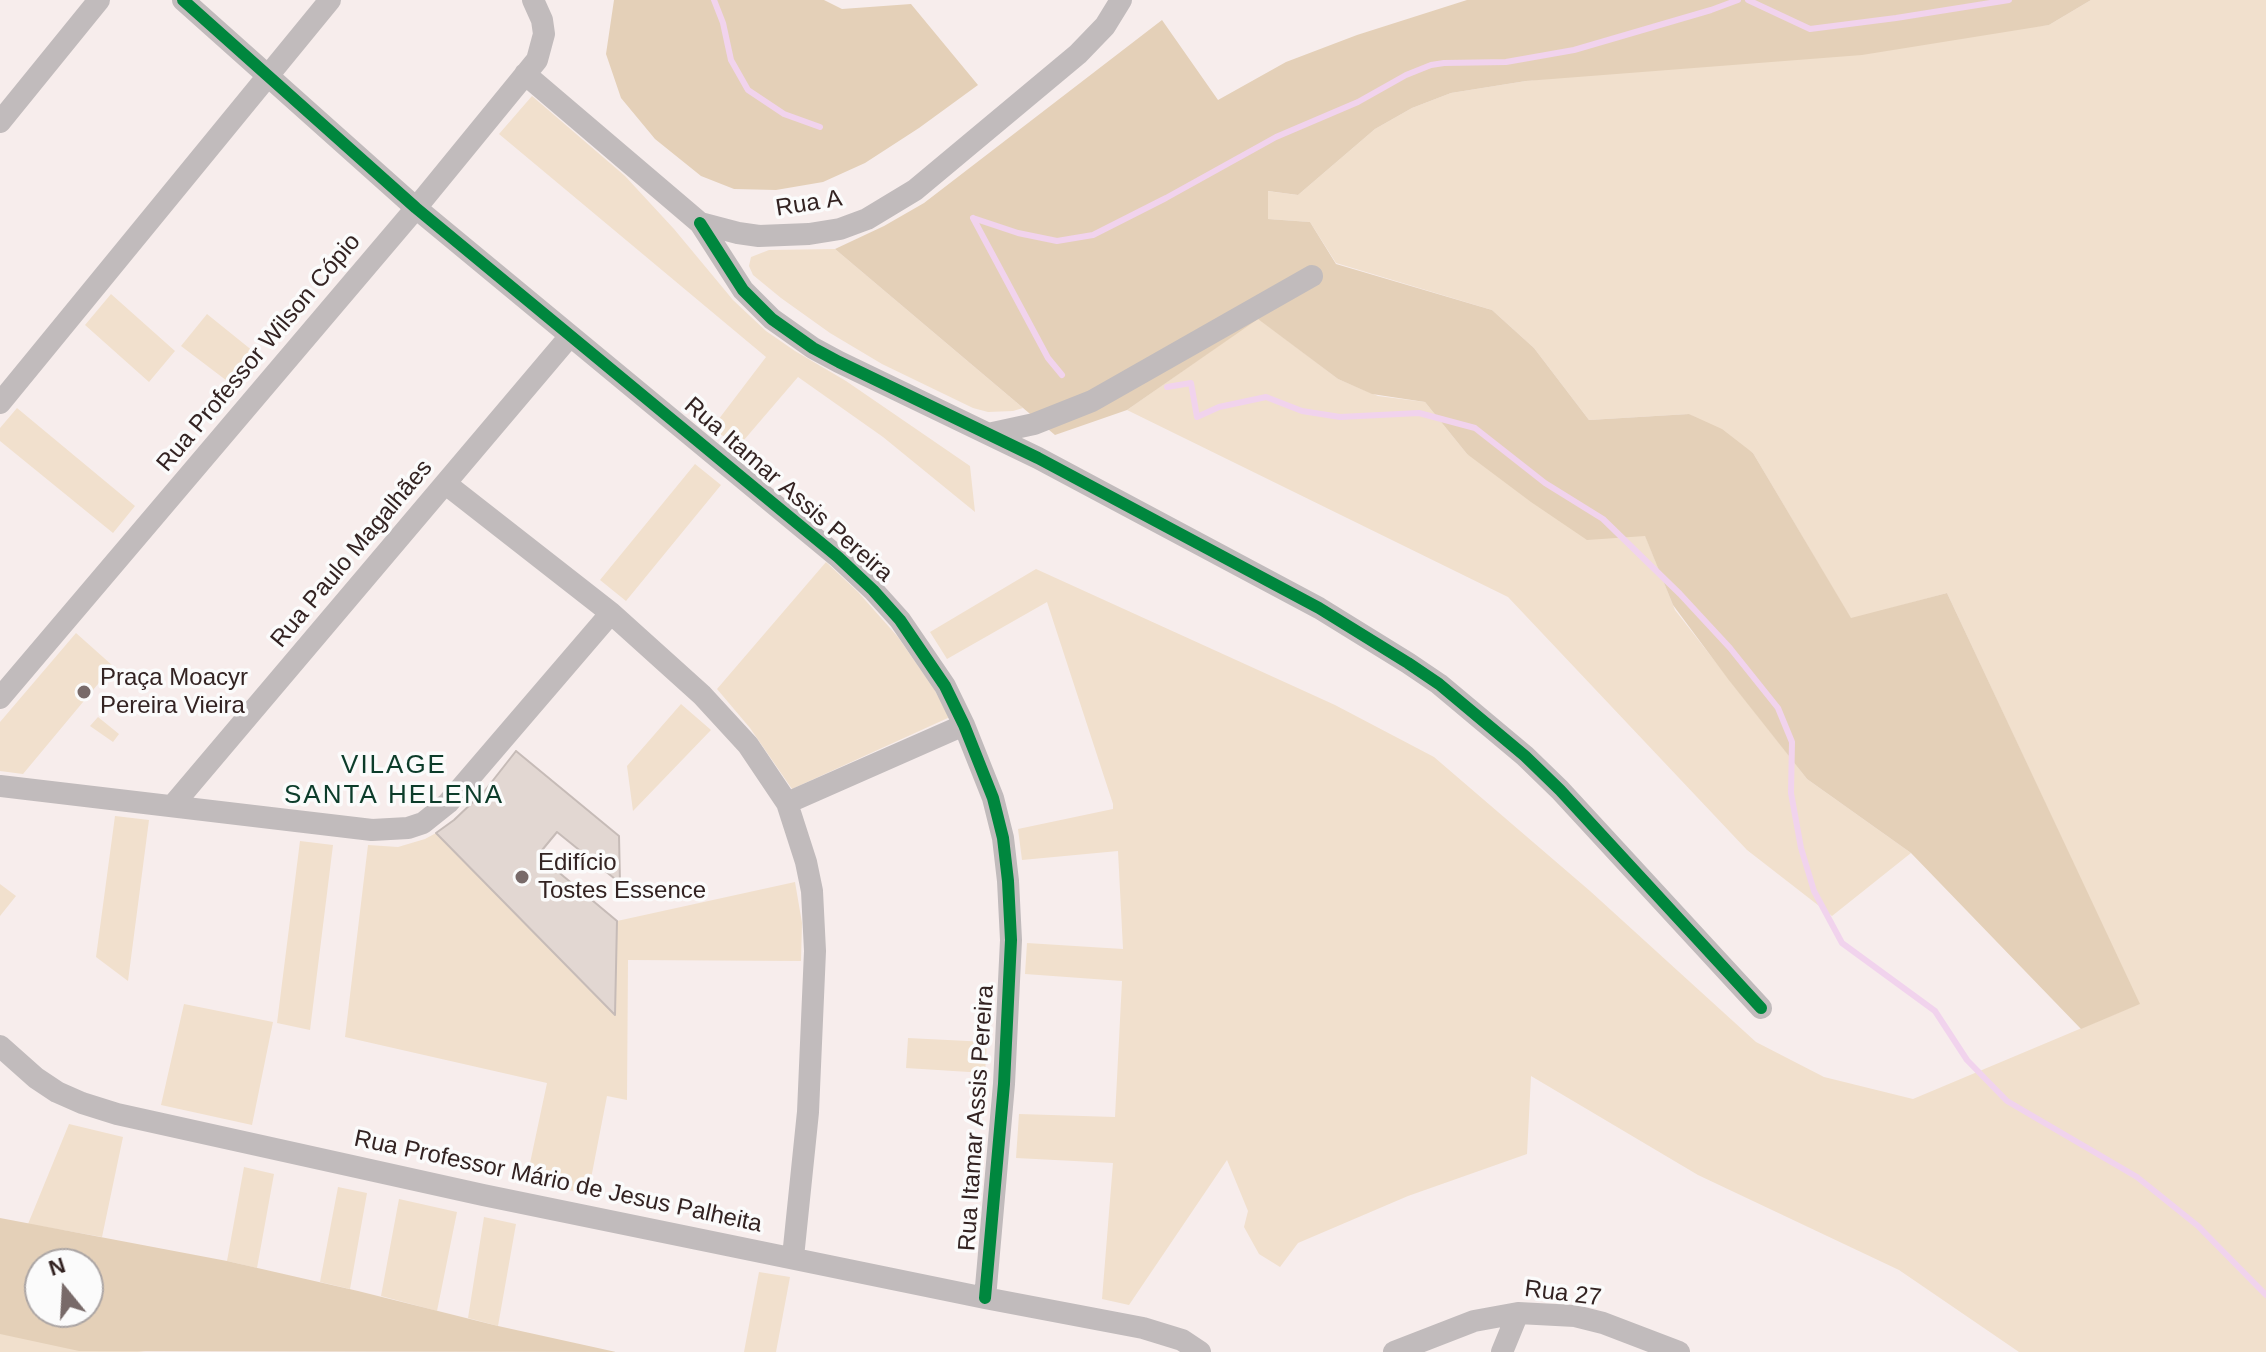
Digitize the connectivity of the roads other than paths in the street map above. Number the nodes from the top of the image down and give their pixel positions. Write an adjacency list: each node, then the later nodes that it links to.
1 (99, 0): 8 (street)
2 (183, 0): 7 (street, Rua Itamar Assis Pereira)
3 (330, 0): 7 (street)
4 (533, 0): 6 (street, Rua Professor Wilson Cópio)
5 (1121, 0): 10 (street, Rua A)
6 (525, 74): 9 (street, Rua Professor Wilson Cópio); 10 (street, Rua A)
7 (270, 76): 9 (street, Rua Itamar Assis Pereira); 13 (street)
8 (0, 122)
9 (416, 208): 12 (street, Rua Itamar Assis Pereira); 17 (street, Rua Professor Wilson Cópio)
10 (700, 223): 14 (street)
11 (1312, 276): 14 (street)
12 (570, 336): 15 (street, Rua Paulo Magalhães); 18 (street, Rua Itamar Assis Pereira)
13 (0, 403)
14 (988, 434): 22 (street)
15 (446, 484): 16 (street); 21 (street, Rua Paulo Magalhães)
16 (611, 613): 20 (street); 21 (street)
17 (0, 698)
18 (964, 725): 20 (street); 25 (street, Rua Itamar Assis Pereira)
19 (0, 786): 21 (street)
20 (787, 803): 24 (street)
21 (173, 805)
22 (1761, 1008)
23 (0, 1046): 24 (street, Rua Professor Mário de Jesus Palheita)
24 (793, 1257): 25 (street, Rua Professor Mário de Jesus Palheita)
25 (985, 1298): 27 (street, Rua Professor Mário de Jesus Palheita)
26 (1518, 1313): 28 (street, Rua 27); 29 (street); 30 (street, Rua 27)
27 (1200, 1352)
28 (1394, 1352)
29 (1502, 1352)
30 (1679, 1352)

